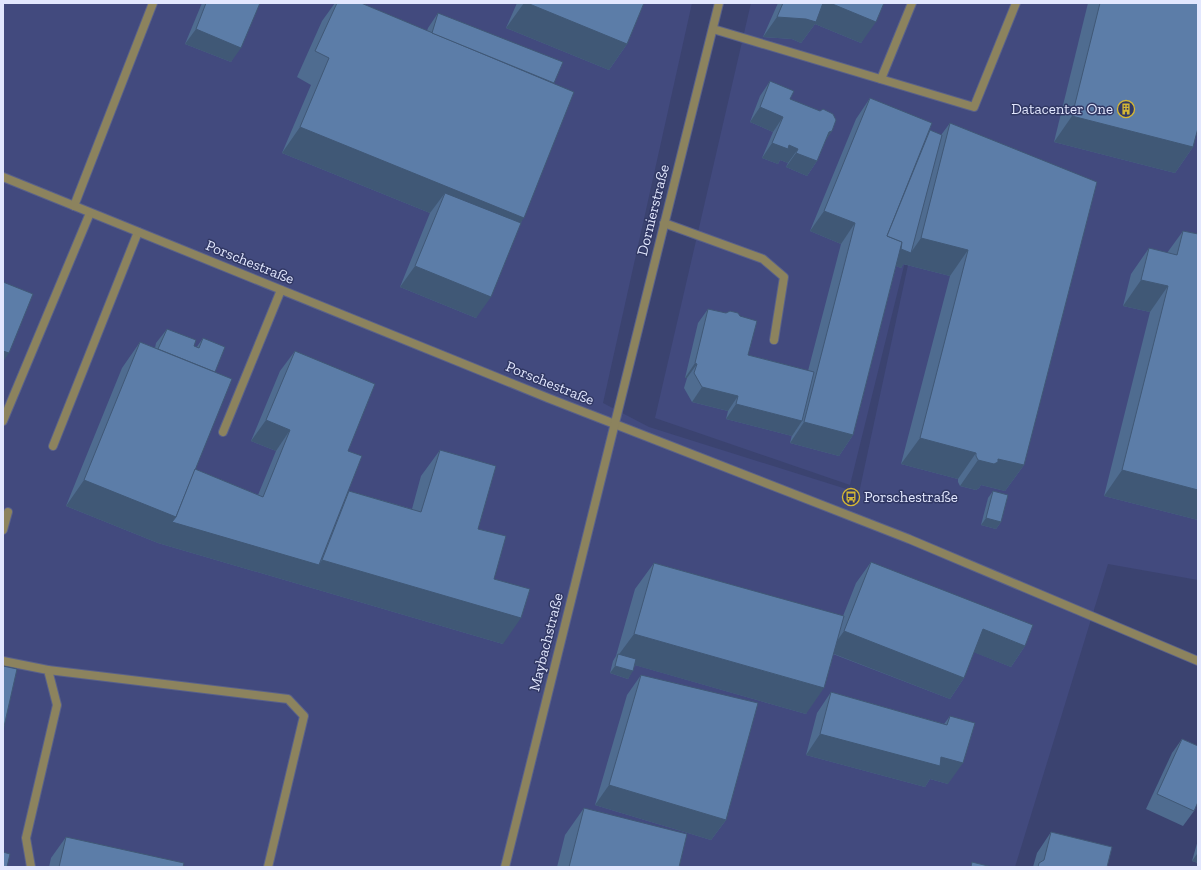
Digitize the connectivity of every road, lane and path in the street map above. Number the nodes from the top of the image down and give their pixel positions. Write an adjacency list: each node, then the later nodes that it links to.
1 (153, 3): 8 (street)
2 (719, 3): 5 (street, Dornierstraße)
3 (912, 3): 6 (street)
4 (1016, 3): 6 (street)
5 (713, 29): 6 (street); 10 (street, Dornierstraße)
6 (881, 79)
7 (3, 177): 8 (street, Porschestraße)
8 (74, 206): 9 (street, Porschestraße)
9 (90, 213): 11 (street, Porschestraße); 14 (street)
10 (664, 223): 13 (street); 15 (street, Dornierstraße)
11 (138, 232): 12 (street, Porschestraße); 17 (street)
12 (281, 290): 15 (street, Porschestraße); 16 (street)
13 (774, 340)
14 (3, 421)
15 (614, 424): 21 (street, Porschestraße); 25 (street, Maybachstraße)
16 (224, 432)
17 (53, 446)
18 (8, 512): 19 (street)
19 (3, 530)
20 (3, 661): 22 (street)
21 (1198, 661)
22 (48, 670): 23 (street); 24 (street)
23 (31, 867)
24 (268, 867)
25 (505, 867)

